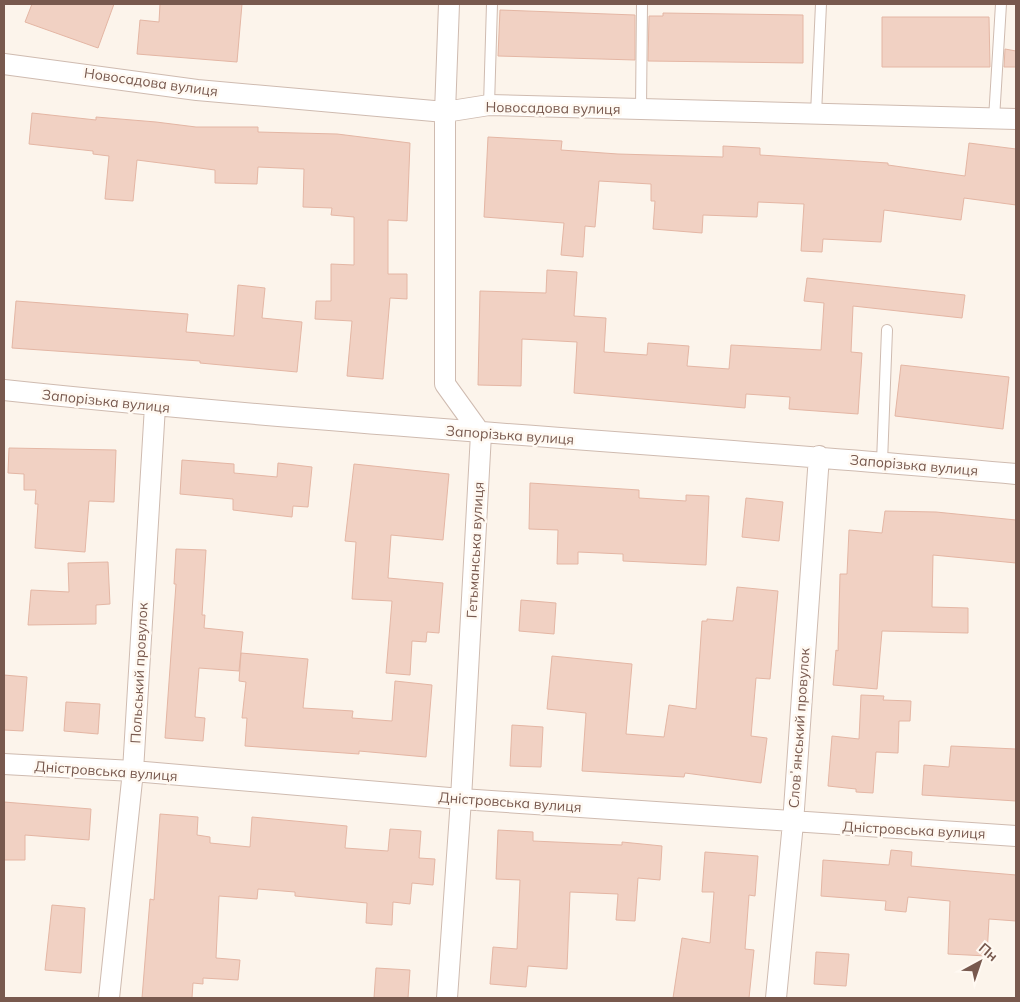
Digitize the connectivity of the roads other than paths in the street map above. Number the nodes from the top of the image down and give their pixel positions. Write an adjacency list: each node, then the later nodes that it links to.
1 (449, 4): 9 (street)
2 (492, 4): 7 (lane)
3 (642, 4): 8 (lane)
4 (820, 4): 10 (lane)
5 (1001, 4): 11 (lane)
6 (4, 64): 9 (street, Новосадова вулиця)
7 (489, 105): 8 (street, Новосадова вулиця); 9 (street, Новосадова вулиця)
8 (641, 109): 10 (street, Новосадова вулиця)
9 (445, 112): 16 (street)
10 (816, 114): 11 (street, Новосадова вулиця)
11 (994, 119): 12 (street, Новосадова вулиця)
12 (1016, 120)
13 (887, 330): 18 (lane)
14 (4, 390): 15 (street, Запорізька вулиця)
15 (155, 406): 16 (street, Запорізька вулиця); 21 (street, Польський провулок)
16 (481, 434): 17 (street, Запорізька вулиця); 22 (street, Гетьманська вулиця)
17 (818, 456): 18 (street, Запорізька вулиця); 23 (street, Словʼянський провулок)
18 (882, 462): 19 (street, Запорізька вулиця)
19 (1016, 474)
20 (4, 764): 21 (street, Дністровська вулиця)
21 (133, 771): 22 (street, Дністровська вулиця); 25 (street, Польський провулок)
22 (461, 799): 23 (street, Дністровська вулиця); 26 (street, Гетьманська вулиця)
23 (793, 823): 24 (street, Дністровська вулиця); 27 (street, Словʼянський провулок)
24 (1016, 836)
25 (109, 998)
26 (447, 998)
27 (776, 998)

